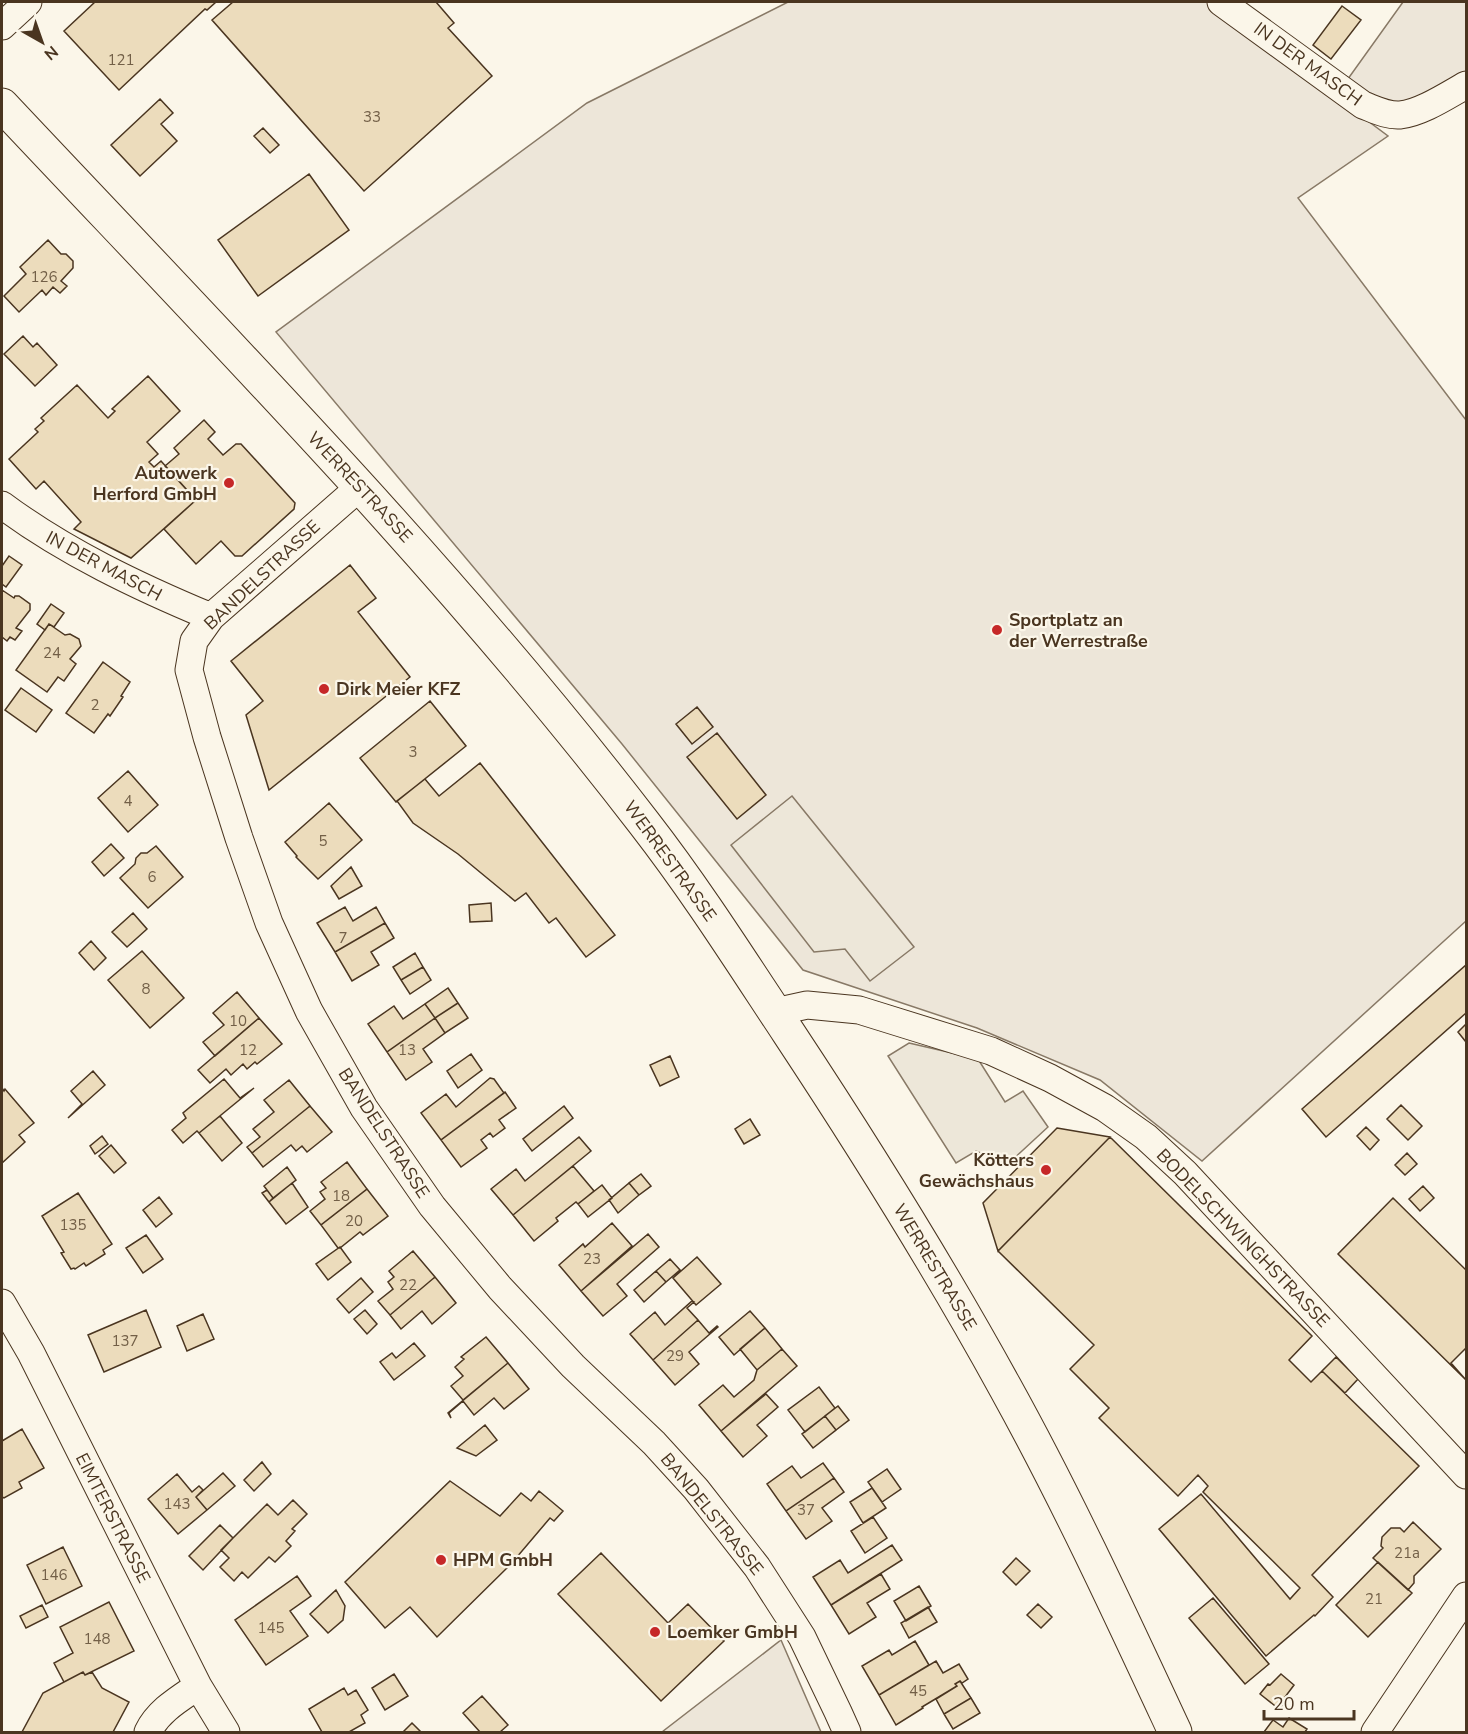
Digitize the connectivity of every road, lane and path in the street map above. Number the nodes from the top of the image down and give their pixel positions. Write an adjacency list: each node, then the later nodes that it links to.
1 (28, 2): 3 (street)
2 (1221, 2): 4 (street, IN DER MASCH)
3 (2, 26)
4 (1467, 85)
5 (2, 105): 6 (main road, WERRESTRASSE)
6 (361, 486): 8 (street, BANDELSTRASSE); 9 (main road, WERRESTRASSE)
7 (2, 505): 8 (street, IN DER MASCH)
8 (212, 617): 16 (street, BANDELSTRASSE)
9 (775, 1012): 11 (street, BODELSCHWINGHSTRASSE); 17 (main road, WERRESTRASSE)
10 (2, 1303): 13 (street, EIMTERSTRASSE)
11 (1467, 1475)
12 (1467, 1596): 18 (street)
13 (198, 1686): 14 (street); 15 (street, EIMTERSTRASSE)
14 (148, 1732)
15 (226, 1732)
16 (847, 1732)
17 (1175, 1732)
18 (1375, 1732)

